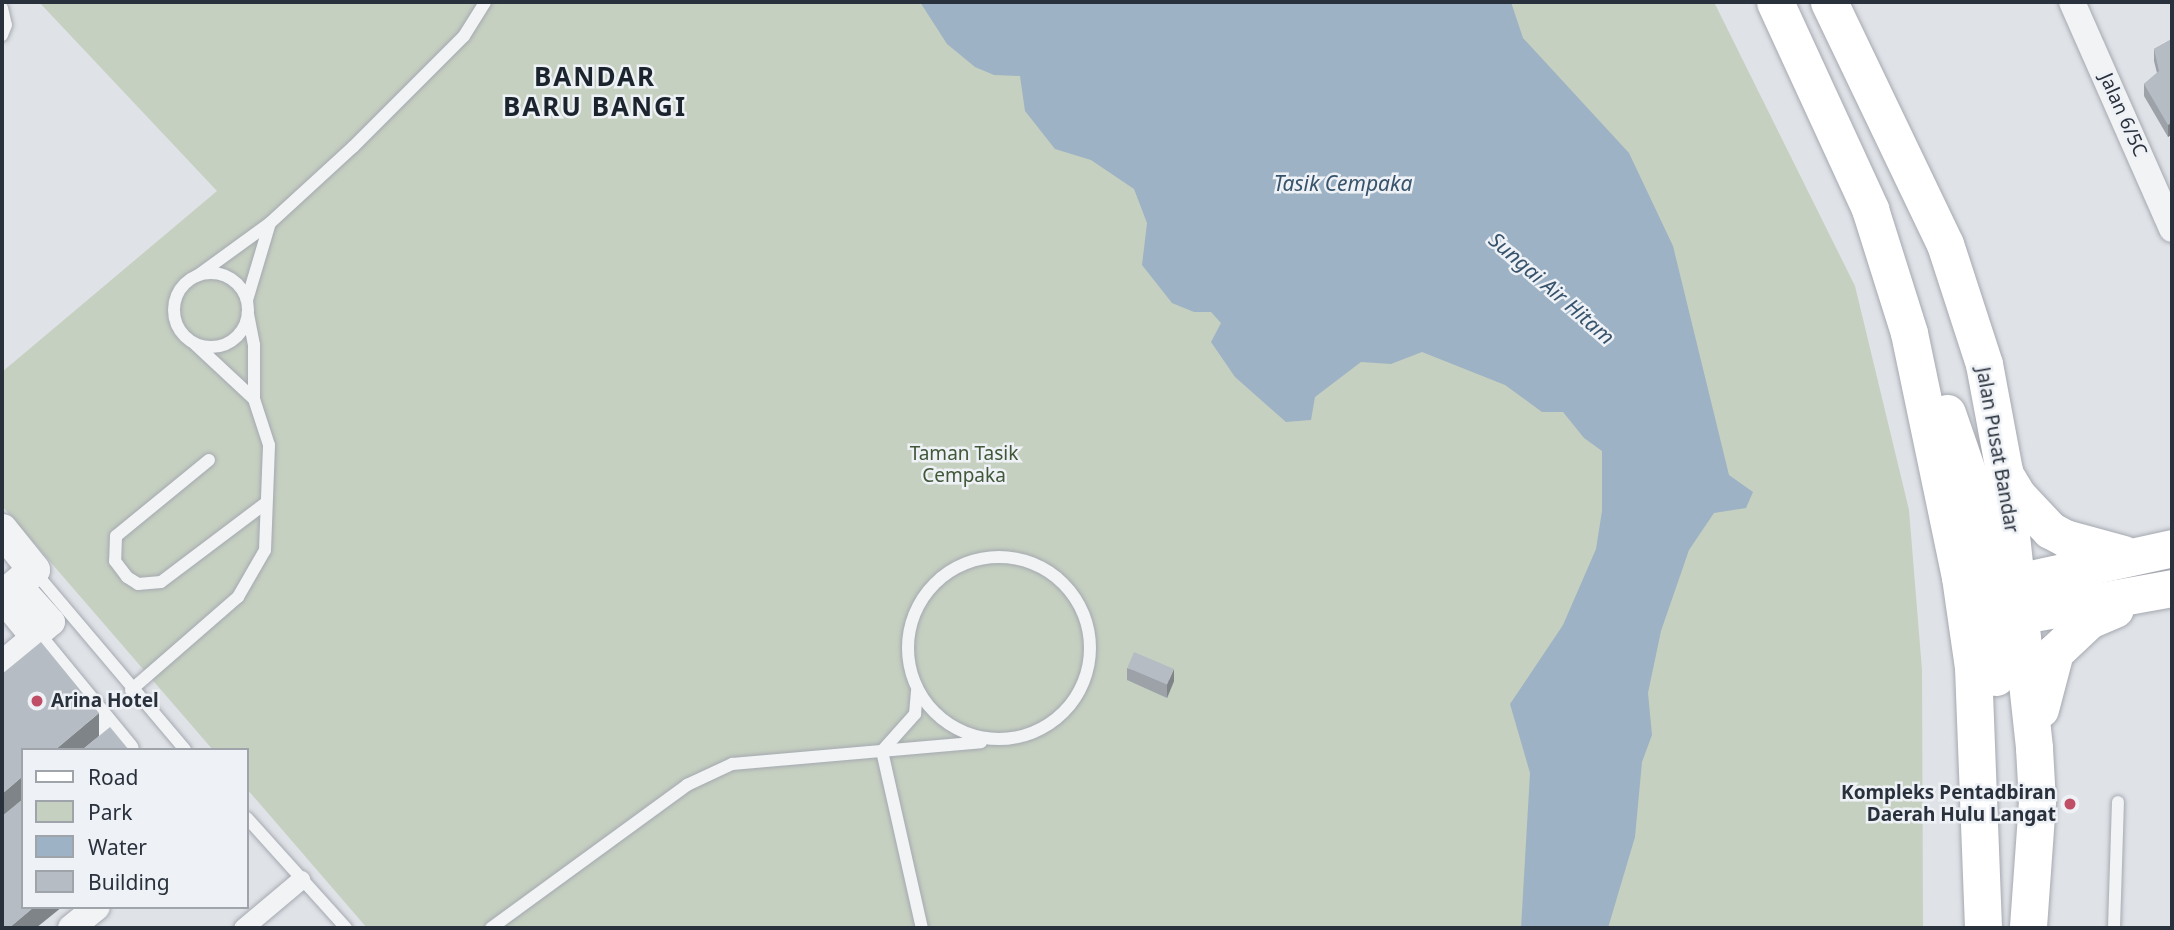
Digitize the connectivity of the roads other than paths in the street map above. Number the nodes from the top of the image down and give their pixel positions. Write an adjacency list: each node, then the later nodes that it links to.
1 (485, 2): 7 (lane)
2 (1775, 2): 11 (main road)
3 (1829, 2): 15 (main road, Jalan Pusat Bandar)
4 (2072, 2): 8 (street, Jalan 6/5C)
5 (2, 8): 6 (lane)
6 (2, 34)
7 (270, 223): 9 (lane); 10 (lane)
8 (2172, 229)
9 (197, 276): 10 (lane); 12 (lane)
10 (248, 306): 12 (lane); 13 (lane)
11 (1909, 332): 22 (main road); 41 (main road)
12 (195, 344): 13 (lane)
13 (254, 399): 16 (lane)
14 (209, 460): 16 (lane)
15 (2004, 471): 19 (main road); 22 (main road, Jalan Pusat Bandar)
16 (266, 503): 26 (lane)
17 (4, 538): 20 (street)
18 (2172, 548): 19 (main road)
19 (2131, 556): 22 (main road)
20 (11, 587): 23 (street); 26 (lane)
21 (2165, 589): 22 (main road); 30 (main road)
22 (2012, 598): 30 (main road, Jalan Pusat Bandar); 41 (main road)
23 (34, 638): 24 (street); 28 (street)
24 (2, 664)
25 (917, 688): 27 (lane); 27 (lane); 31 (lane)
26 (131, 690): 29 (lane)
27 (999, 740): 31 (lane)
28 (114, 742)
29 (182, 748)
30 (2034, 748): 42 (main road, Jalan Pusat Bandar)
31 (882, 751): 39 (lane); 40 (lane)
32 (2118, 802): 43 (lane)
33 (248, 819): 34 (lane)
34 (300, 880): 37 (street); 38 (lane)
35 (95, 909): 36 (street)
36 (71, 928)
37 (243, 928)
38 (346, 928)
39 (491, 928)
40 (922, 928)
41 (1985, 928)
42 (2028, 928)
43 (2114, 928)

